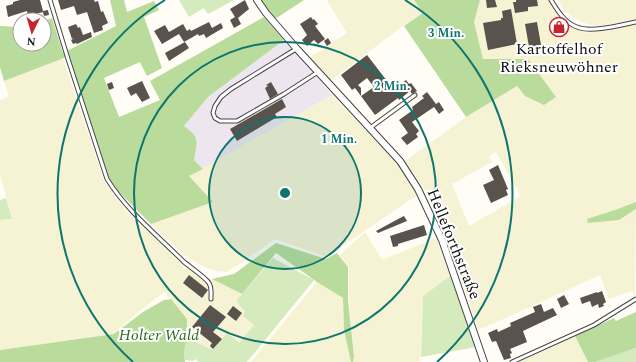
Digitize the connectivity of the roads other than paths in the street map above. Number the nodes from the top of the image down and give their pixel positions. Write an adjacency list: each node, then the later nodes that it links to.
1 (50, 0): 9 (lane)
2 (257, 0): 5 (street, Helleforthstraße)
3 (551, 0): 4 (lane)
4 (636, 22)
5 (297, 49): 6 (street, Helleforthstraße); 6 (lane)
6 (318, 72): 8 (street, Helleforthstraße)
7 (415, 95): 8 (lane)
8 (370, 128): 11 (street, Helleforthstraße)
9 (211, 298)
10 (636, 299): 12 (lane)
11 (484, 362)
12 (512, 362)

